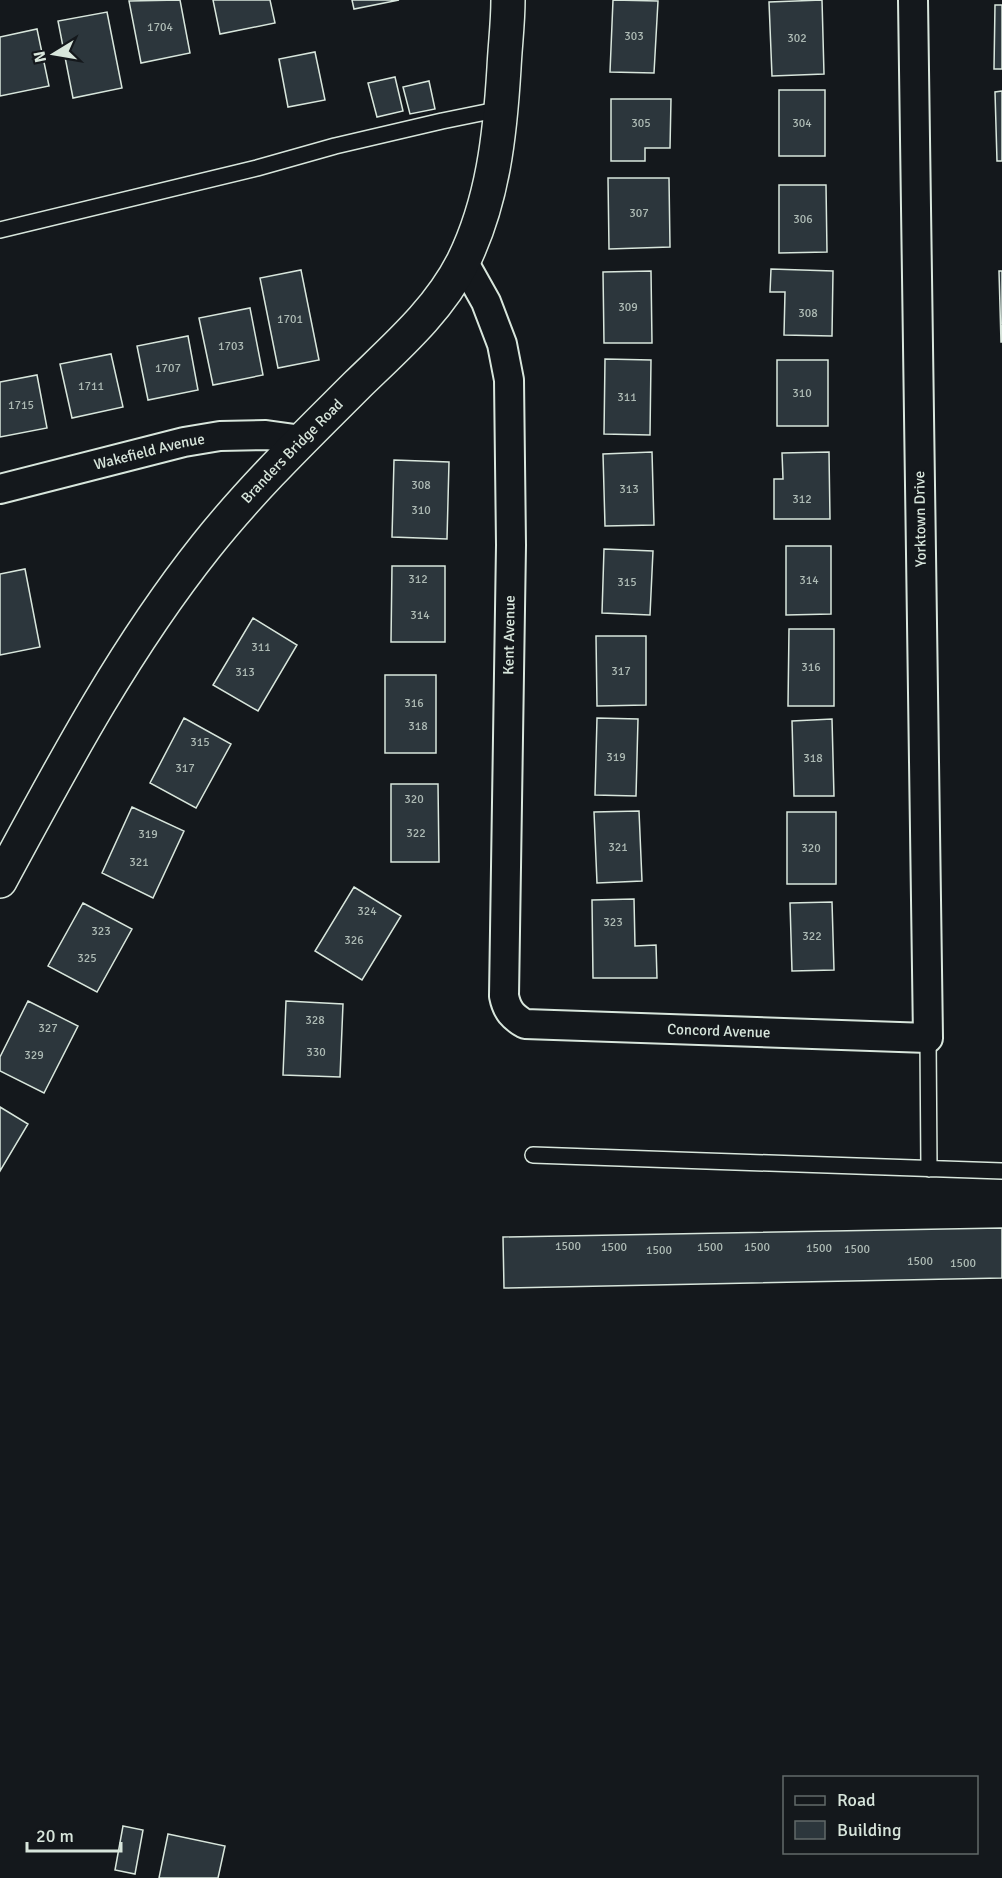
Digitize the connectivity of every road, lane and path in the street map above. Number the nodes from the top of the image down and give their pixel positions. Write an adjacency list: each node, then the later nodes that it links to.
1 (508, 0): 3 (street, Branders Bridge Road)
2 (913, 0): 10 (street, Yorktown Drive)
3 (501, 110): 4 (lane); 5 (street, Branders Bridge Road)
4 (0, 230)
5 (463, 261): 6 (street, Branders Bridge Road); 9 (street, Kent Avenue)
6 (302, 440): 7 (street, Wakefield Avenue); 8 (street, Branders Bridge Road)
7 (0, 489)
8 (0, 881)
9 (513, 1017): 10 (street, Concord Avenue)
10 (928, 1038): 12 (lane)
11 (532, 1155): 12 (lane)
12 (929, 1169): 13 (lane)
13 (1002, 1171)

